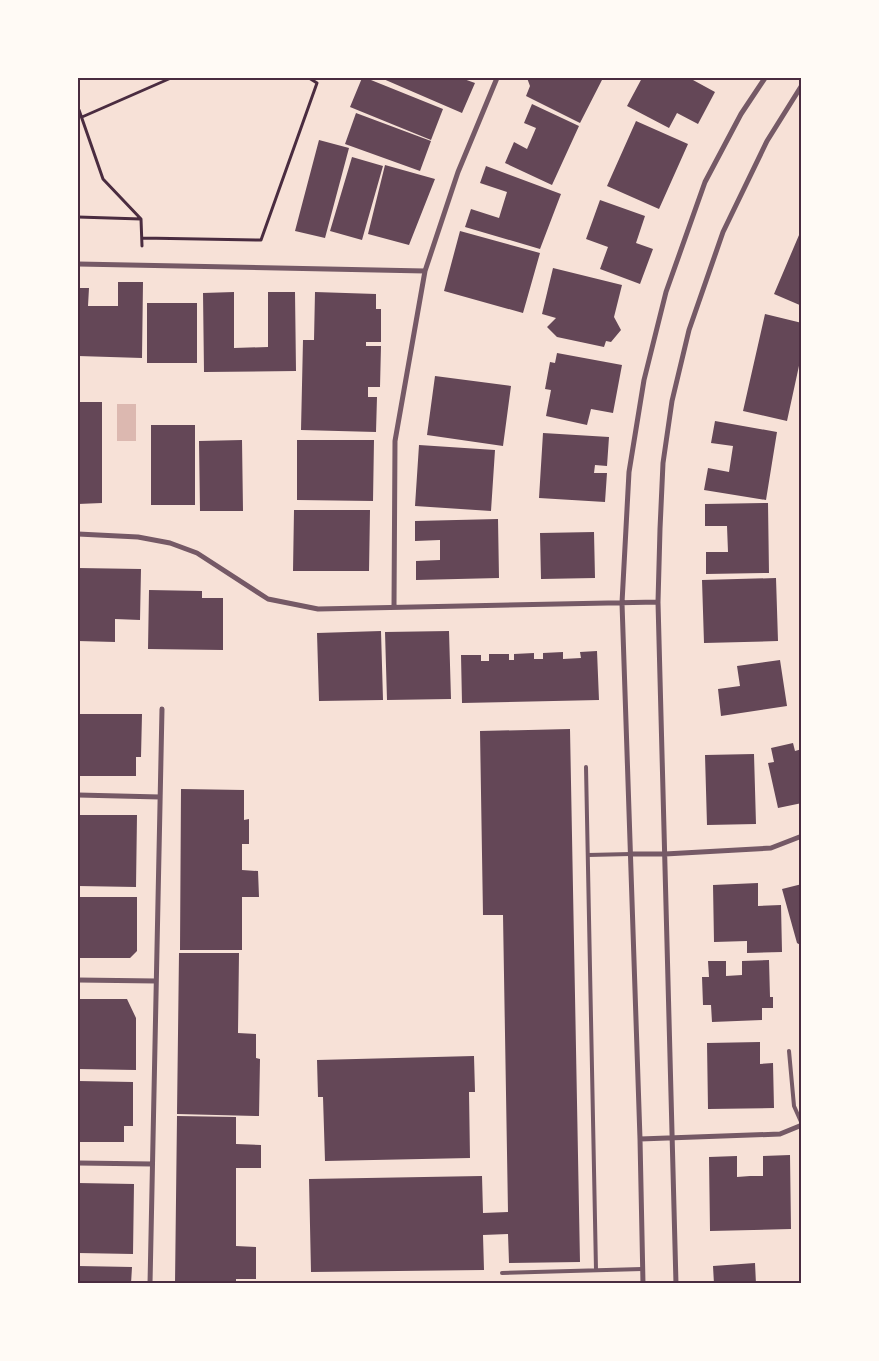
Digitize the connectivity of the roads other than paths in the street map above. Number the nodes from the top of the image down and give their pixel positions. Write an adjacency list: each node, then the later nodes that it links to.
1 (497, 78): 5 (street)
2 (765, 78): 8 (street)
3 (802, 85): 7 (street)
4 (78, 264): 5 (street)
5 (425, 271): 9 (street)
6 (78, 534): 9 (street)
7 (658, 602): 8 (street); 16 (street)
8 (622, 603): 9 (street); 15 (street)
9 (394, 607)
10 (162, 709): 13 (street)
11 (586, 767): 17 (lane)
12 (78, 795): 13 (street)
13 (160, 797): 19 (street)
14 (802, 836): 16 (street)
15 (631, 854): 16 (street); 17 (lane); 23 (street)
16 (665, 854): 22 (street)
17 (588, 855): 27 (lane)
18 (78, 980): 19 (street)
19 (156, 981): 25 (street)
20 (789, 1051): 21 (lane)
21 (802, 1125): 22 (street)
22 (672, 1138): 23 (street); 31 (street)
23 (640, 1139): 26 (street)
24 (78, 1163): 25 (street)
25 (152, 1164): 29 (street)
26 (642, 1269): 27 (lane); 30 (street)
27 (596, 1270): 28 (lane)
28 (502, 1273)
29 (150, 1284)
30 (643, 1284)
31 (676, 1284)

